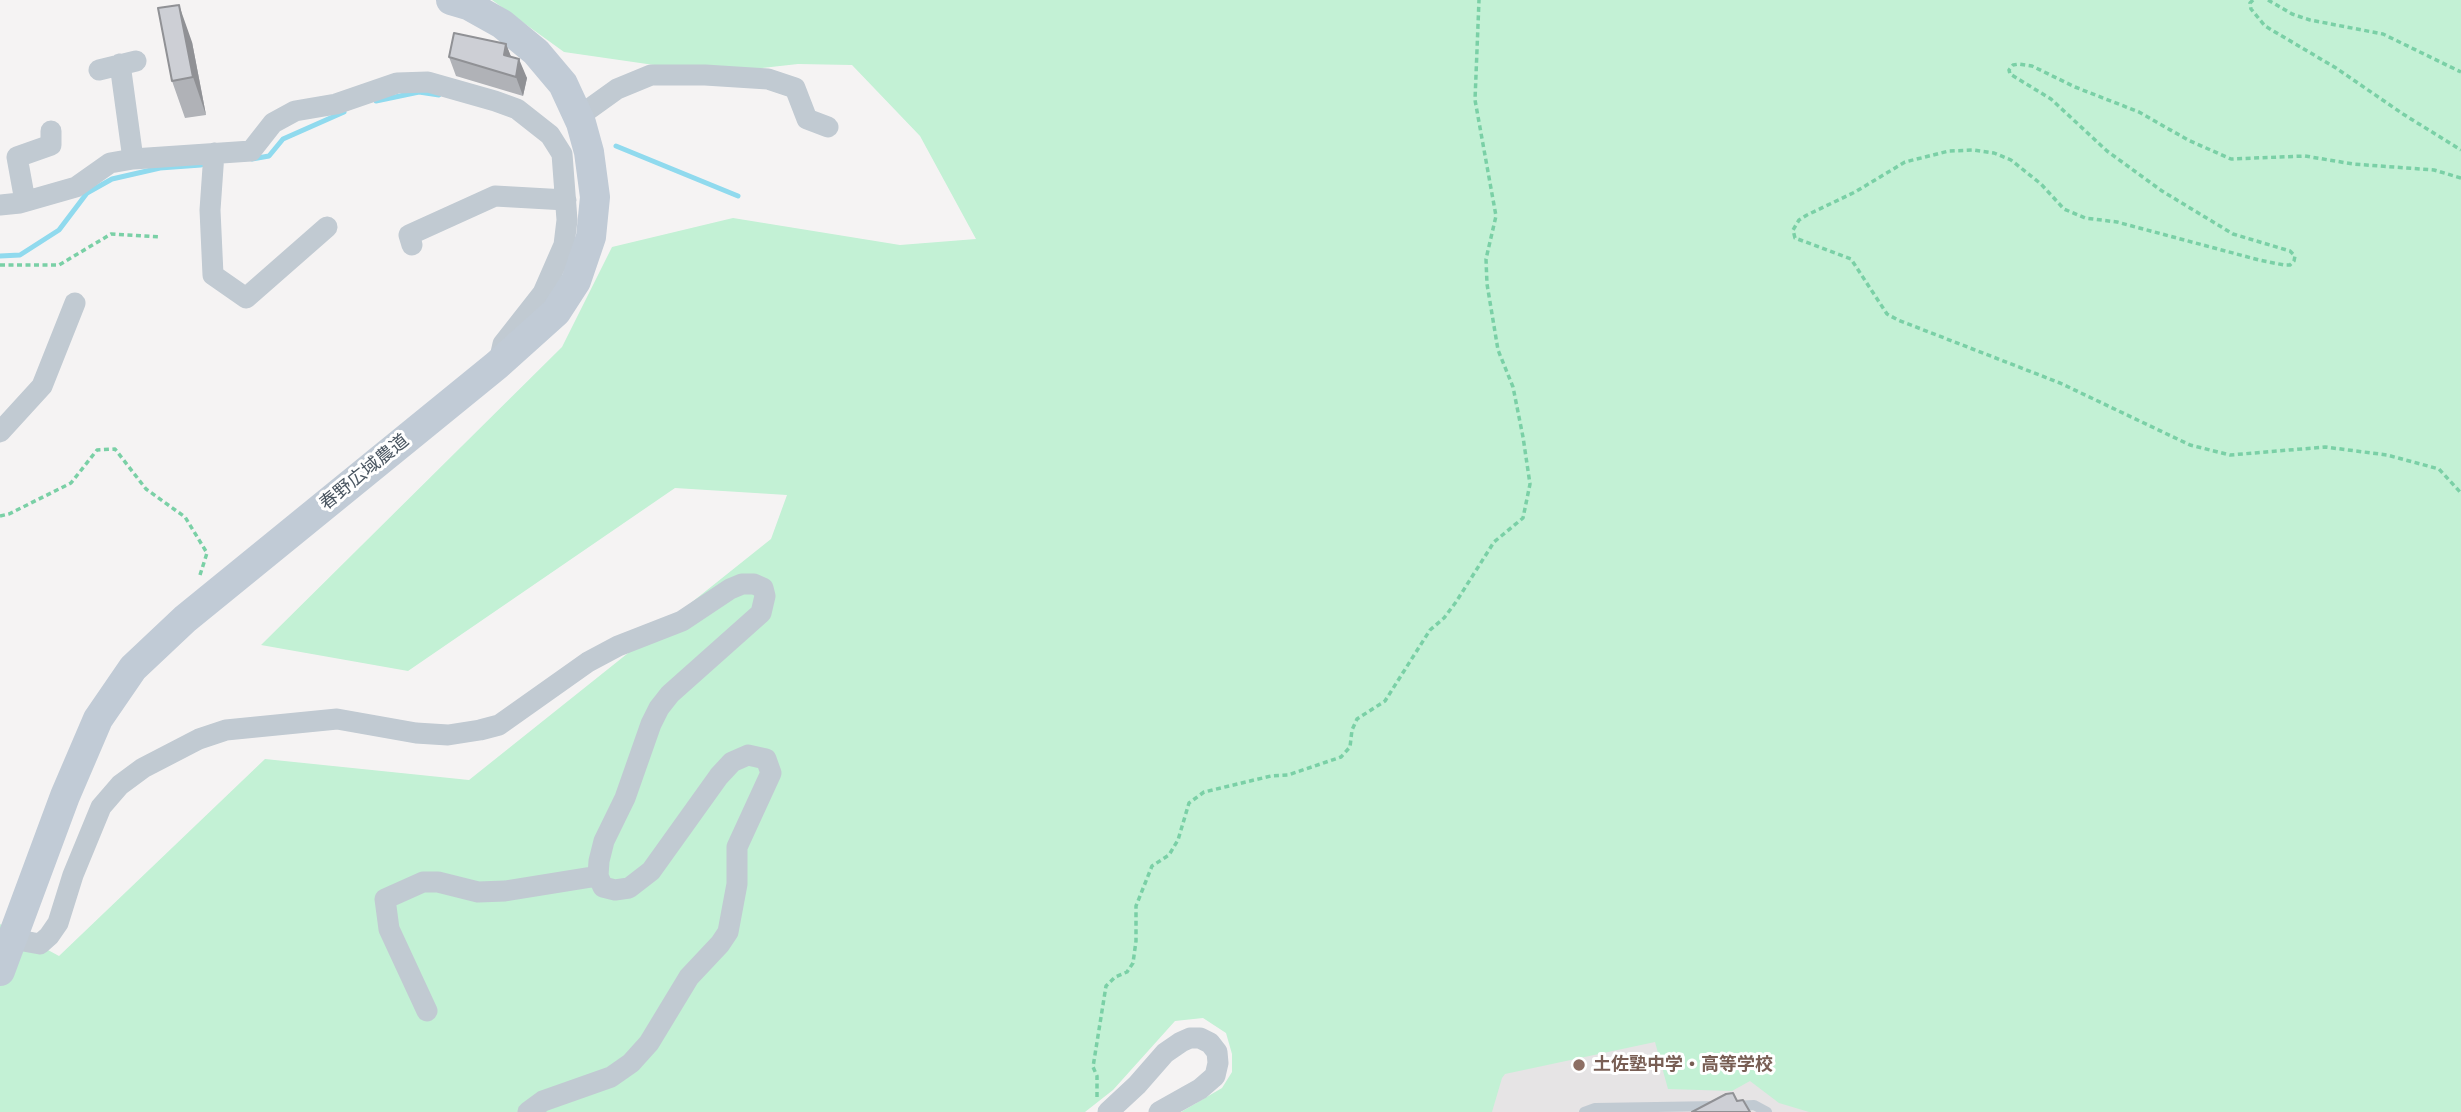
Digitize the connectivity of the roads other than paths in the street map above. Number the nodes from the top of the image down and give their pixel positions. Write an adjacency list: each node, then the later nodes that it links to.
1 (451, 0): 3 (street, 春野広域農道)
2 (99, 70): 6 (street)
3 (578, 117): 4 (street); 14 (street, 春野広域農道)
4 (828, 127)
5 (51, 131): 9 (street)
6 (133, 159): 7 (street); 9 (street)
7 (214, 163): 8 (street); 11 (street)
8 (566, 200): 12 (street); 14 (street)
9 (25, 201): 10 (street)
10 (0, 205)
11 (327, 227)
12 (412, 245)
13 (75, 303): 15 (street)
14 (497, 365): 17 (street, 春野広域農道)
15 (0, 432)
16 (598, 876): 17 (street); 19 (street); 21 (street)
17 (12, 939): 18 (street, 春野広域農道)
18 (0, 971)
19 (427, 1011)
20 (1103, 1107): 22 (street)
21 (528, 1112)
22 (1159, 1112)
23 (1584, 1112): 24 (lane)
24 (1767, 1112)

